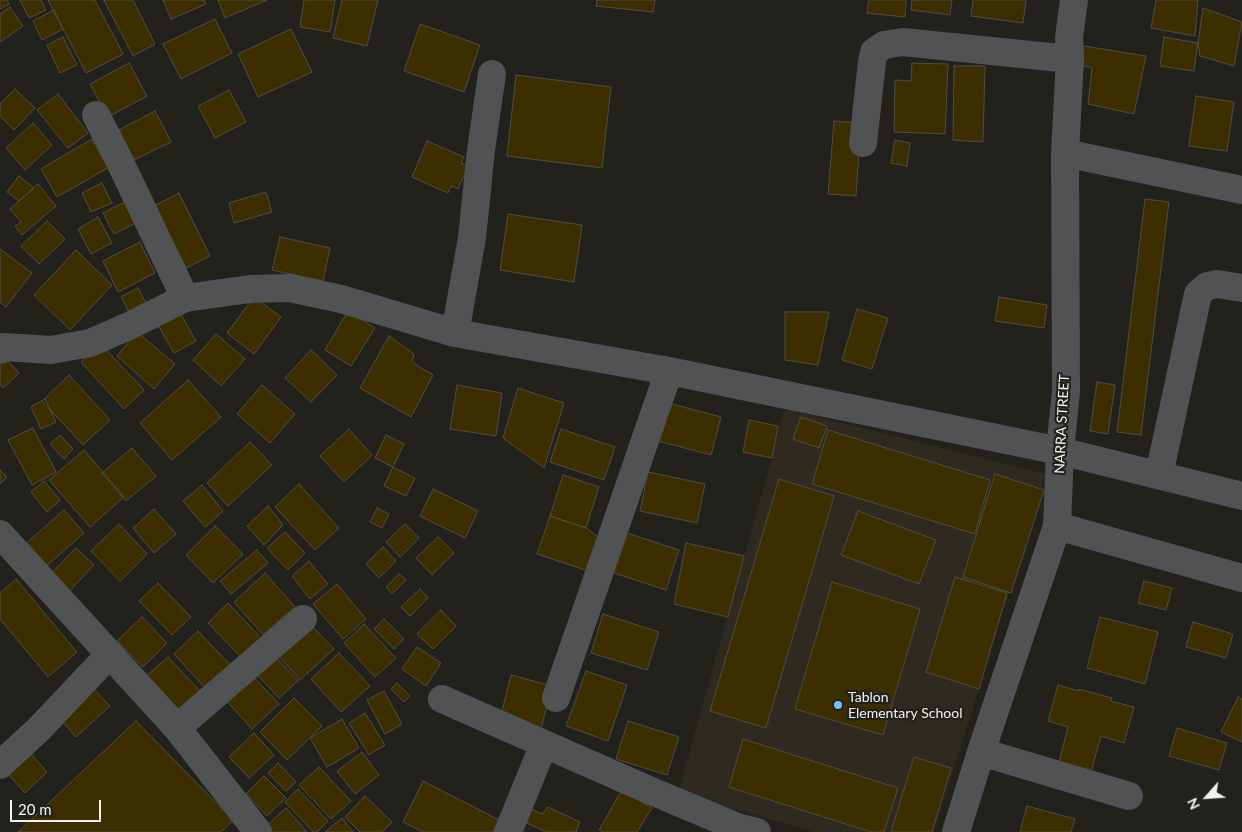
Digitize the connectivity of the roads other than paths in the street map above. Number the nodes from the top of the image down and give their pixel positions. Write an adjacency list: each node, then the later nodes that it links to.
1 (1074, 0): 2 (street, NARRA STREET)
2 (1070, 59): 5 (street); 6 (street, NARRA STREET)
3 (492, 74): 10 (street)
4 (96, 115): 9 (street)
5 (864, 143)
6 (1065, 153): 7 (street); 13 (street, NARRA STREET)
7 (1242, 190)
8 (1242, 288): 14 (street)
9 (185, 298): 10 (street); 11 (street)
10 (455, 333): 12 (street)
11 (1, 346)
12 (669, 371): 13 (street); 21 (street)
13 (1060, 450): 14 (street); 16 (street, NARRA STREET)
14 (1159, 475): 15 (street)
15 (1242, 496)
16 (1057, 526): 18 (street); 25 (street, NARRA STREET)
17 (0, 534): 20 (street)
18 (1242, 578)
19 (303, 619): 23 (street)
20 (109, 655): 23 (street); 26 (street)
21 (556, 698)
22 (442, 699): 24 (street)
23 (177, 728): 29 (street)
24 (544, 744): 28 (street); 30 (street)
25 (981, 752): 27 (street); 31 (street, NARRA STREET)
26 (0, 764)
27 (1129, 796)
28 (743, 830)
29 (258, 832)
30 (508, 832)
31 (956, 832)

